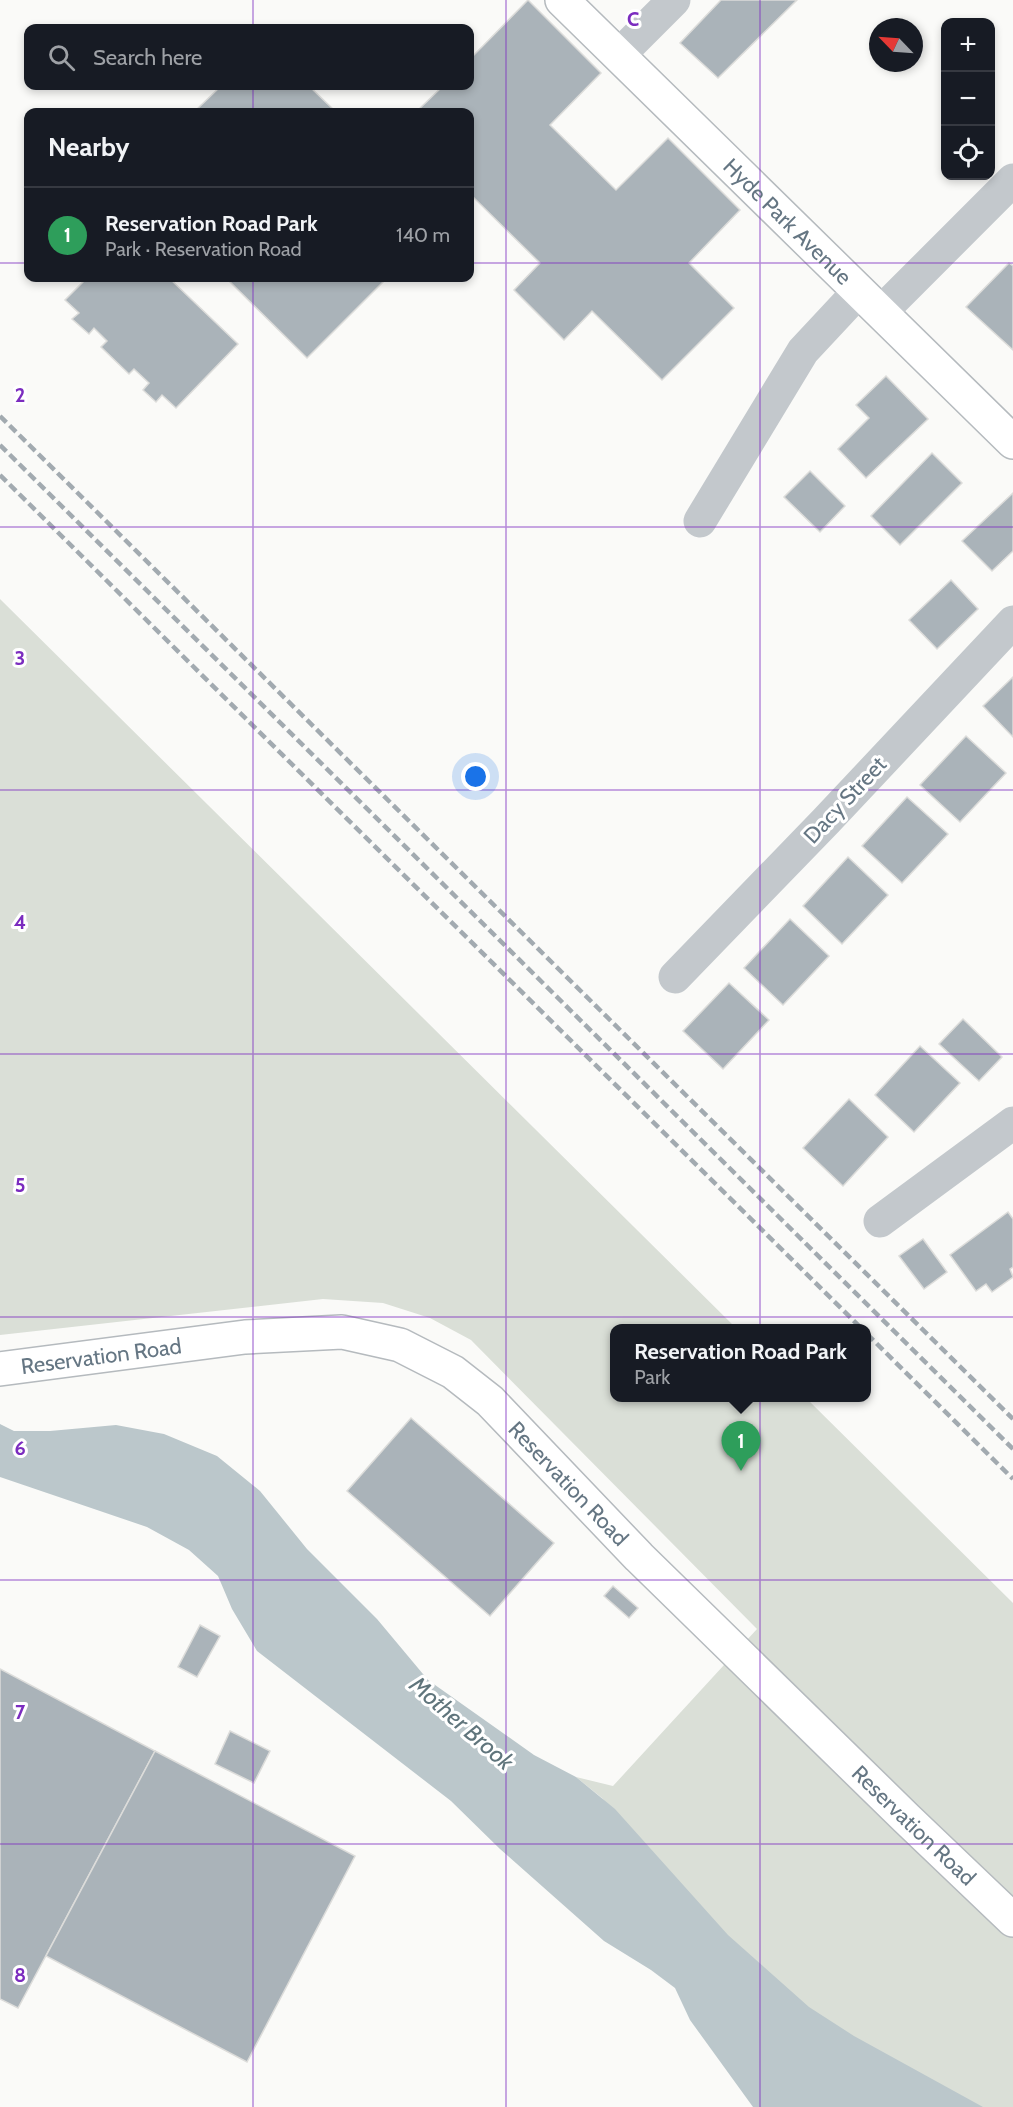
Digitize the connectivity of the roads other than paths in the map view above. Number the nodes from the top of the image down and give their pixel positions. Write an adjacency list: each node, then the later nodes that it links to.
1 (562, 0): 3 (main road, Hyde Park Avenue)
2 (674, 0): 3 (street)
3 (619, 56): 5 (main road, Hyde Park Avenue)
4 (1013, 180): 5 (street)
5 (870, 302): 6 (main road, Hyde Park Avenue); 7 (street)
6 (1013, 442)
7 (700, 521)
8 (1013, 622): 9 (street, Dacy Street)
9 (675, 977)
10 (1013, 1123): 11 (street)
11 (880, 1221)
12 (0, 1369): 13 (main road, Reservation Road)
13 (1013, 1920)

